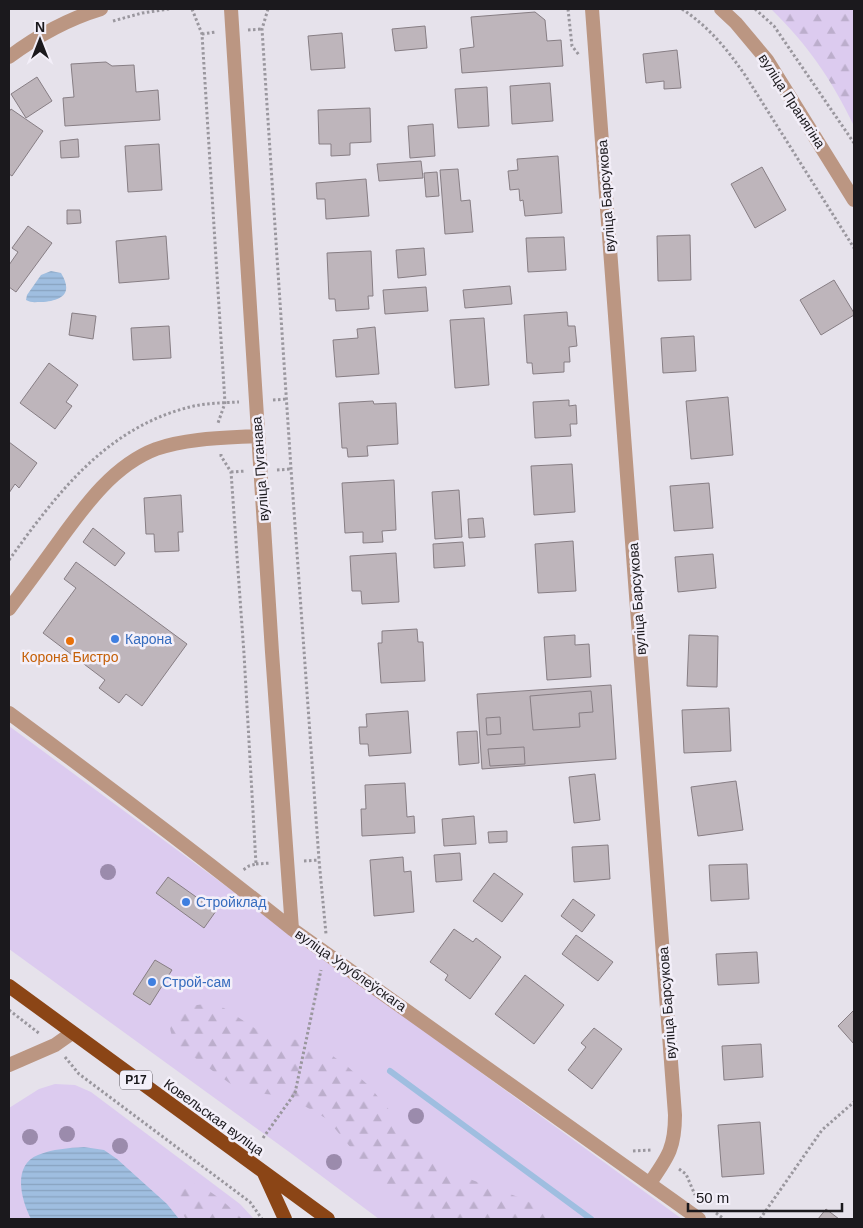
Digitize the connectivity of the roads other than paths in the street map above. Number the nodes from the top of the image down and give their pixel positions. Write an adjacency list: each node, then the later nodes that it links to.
1 (101, 9): 5 (street)
2 (231, 9): 7 (street, вуліца Пуганава)
3 (592, 9): 15 (street, вуліца Барсукова)
4 (721, 9): 6 (street, вуліца Пранягіна)
5 (9, 57)
6 (854, 200)
7 (258, 436): 8 (street); 10 (street, вуліца Пуганава)
8 (9, 610)
9 (9, 714): 10 (street, вуліца Урублеўскага)
10 (292, 928): 15 (street, вуліца Урублеўскага)
11 (9, 986): 12 (highway, Ковельская вуліца / Р17)
12 (72, 1034): 13 (street); 14 (highway, Ковельская вуліца / Р17)
13 (9, 1065)
14 (263, 1172): 16 (highway); 17 (highway, Ковельская вуліца / Р17)
15 (650, 1184): 18 (street, вуліца Урублеўскага)
16 (285, 1219)
17 (328, 1219)
18 (699, 1219)

